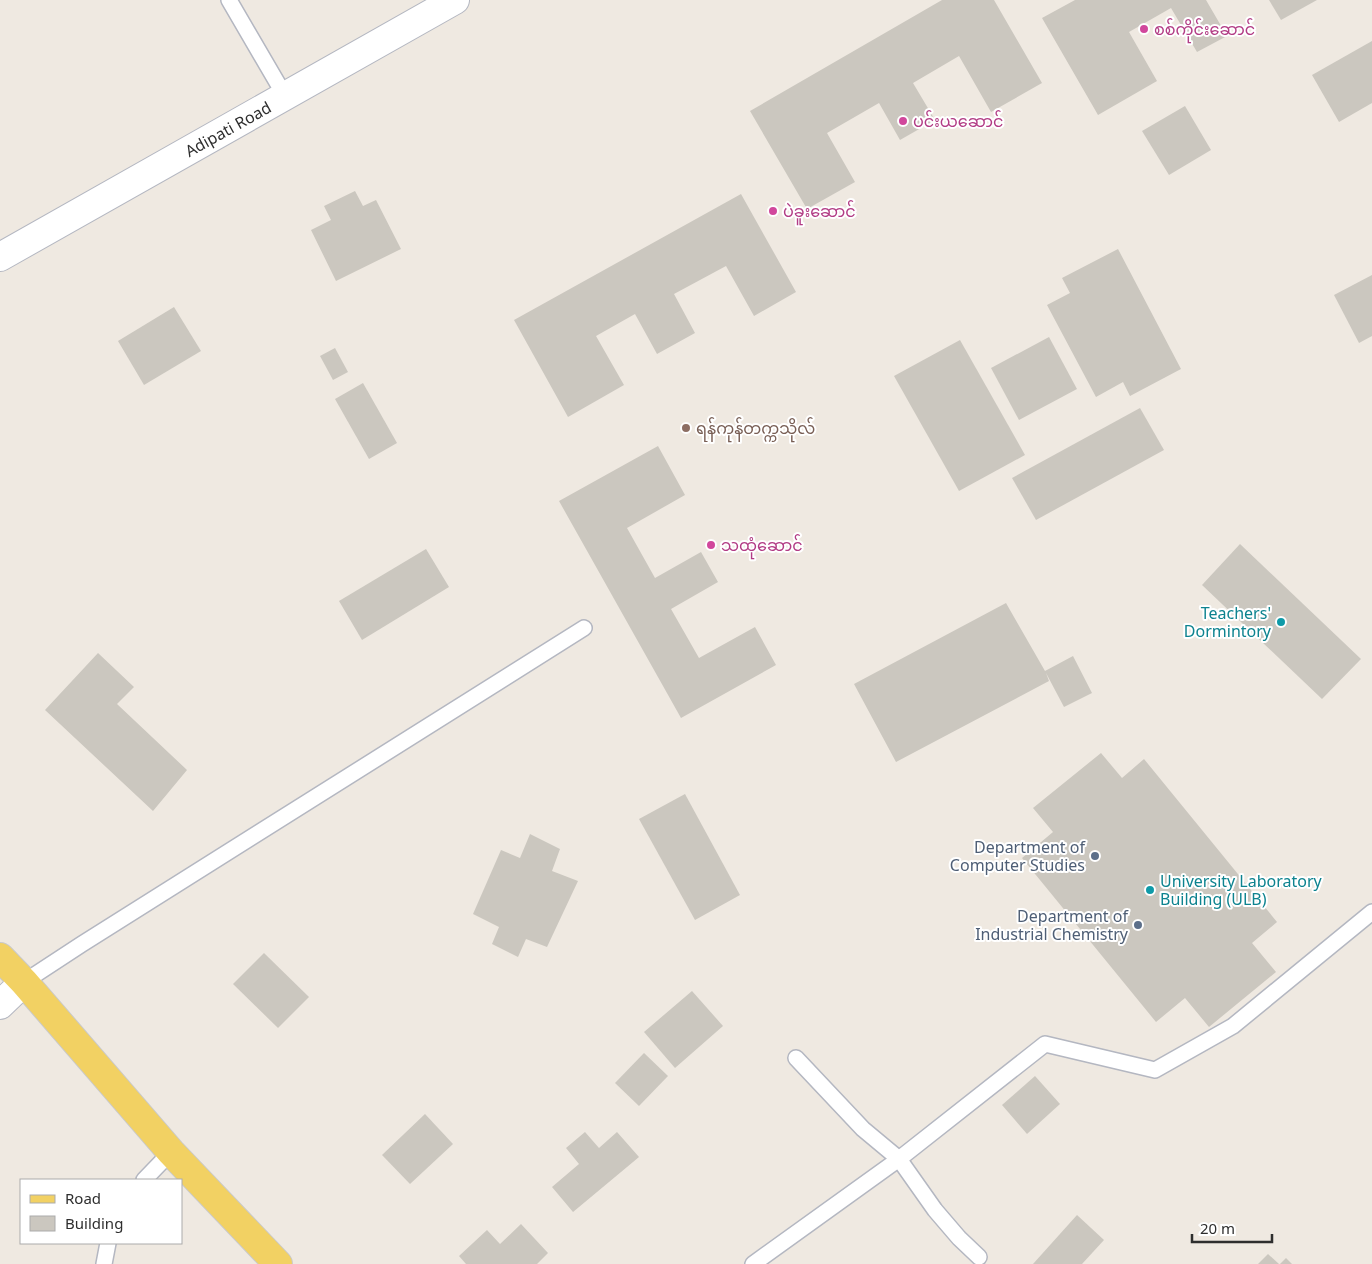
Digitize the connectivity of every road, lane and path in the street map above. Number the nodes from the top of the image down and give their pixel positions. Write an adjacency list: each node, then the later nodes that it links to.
1 (229, 0): 3 (lane)
2 (455, 0): 3 (street, Adipati Road)
3 (285, 96): 4 (street, Adipati Road)
4 (0, 257)
5 (584, 628): 8 (lane)
6 (1372, 912): 12 (lane)
7 (0, 957): 8 (main road)
8 (24, 982): 9 (street); 11 (main road)
9 (0, 1004)
10 (796, 1058): 12 (lane)
11 (171, 1152): 13 (lane); 17 (main road)
12 (899, 1159): 15 (lane); 18 (lane)
13 (145, 1179)
14 (108, 1244): 16 (lane)
15 (980, 1257)
16 (104, 1264)
17 (278, 1264)
18 (753, 1264)

